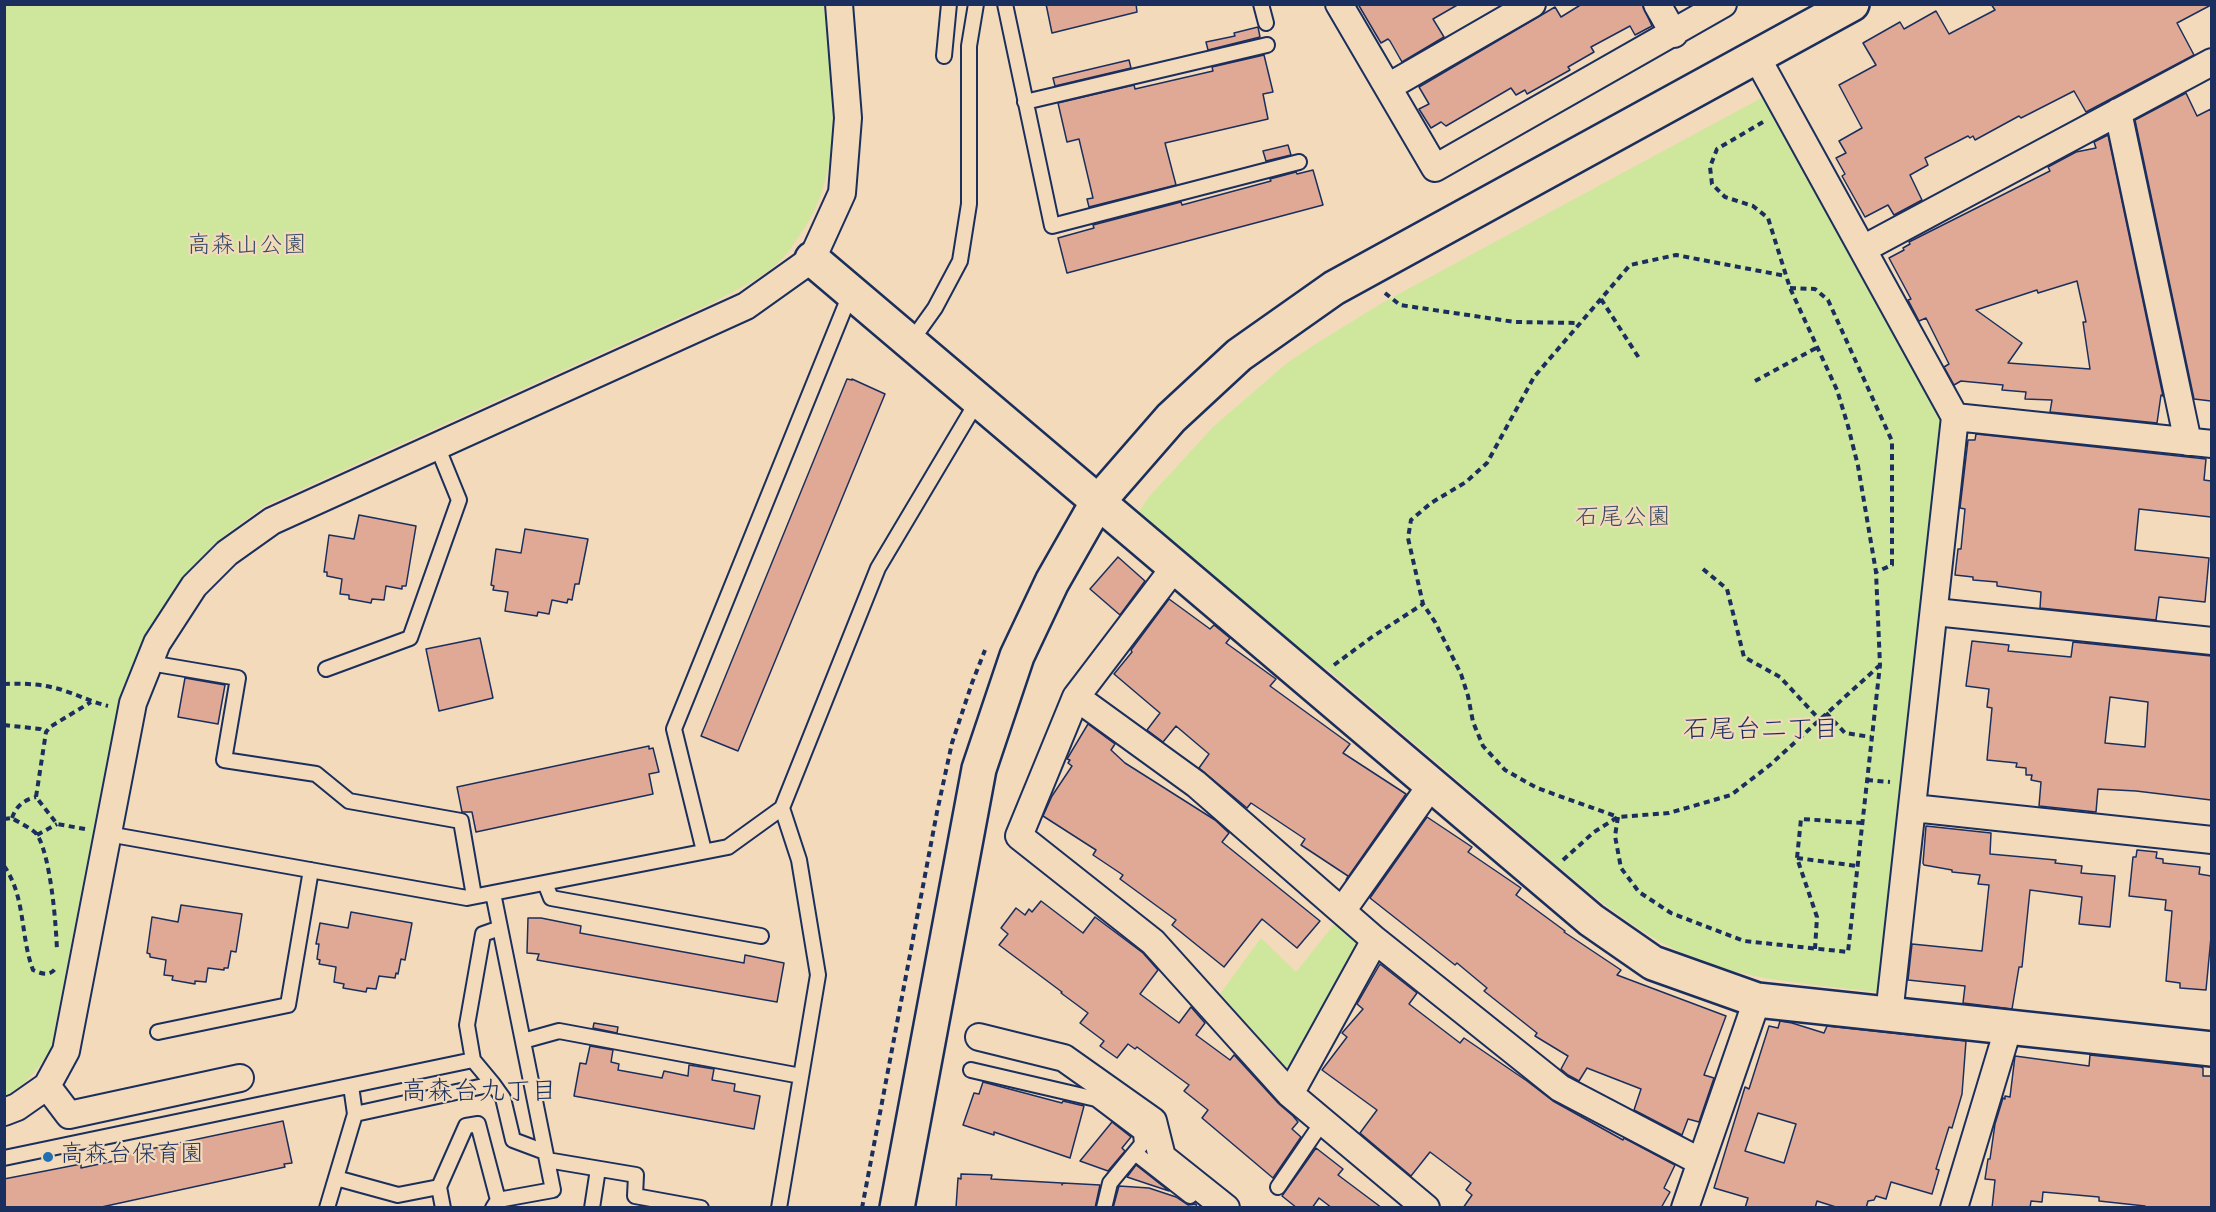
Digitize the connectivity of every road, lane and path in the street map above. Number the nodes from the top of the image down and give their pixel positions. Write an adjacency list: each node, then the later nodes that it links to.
1 (839, 4): 23 (street)
2 (949, 4): 14 (lane)
3 (976, 4): 30 (lane)
4 (1005, 4): 18 (lane)
5 (1261, 4): 11 (lane)
6 (1339, 4): 17 (street)
7 (1532, 4): 17 (street)
8 (1657, 4): 12 (street)
9 (1724, 4): 12 (street)
10 (1852, 4): 15 (street)
11 (1266, 23)
12 (1674, 34): 17 (street)
13 (1267, 45): 18 (lane)
14 (944, 56)
15 (1756, 56): 19 (street); 24 (street)
16 (2211, 62): 20 (street)
17 (1388, 87)
18 (1025, 102): 21 (lane)
19 (1786, 111): 22 (street); 25 (path)
20 (2118, 112): 22 (street); 36 (street)
21 (1299, 162)
22 (1863, 249): 35 (street)
23 (812, 259): 27 (street); 37 (street)
24 (1360, 274): 29 (path); 38 (street)
25 (1786, 276): 26 (path); 28 (path)
26 (1790, 288): 31 (path); 41 (path)
27 (851, 292): 30 (street); 71 (lane)
28 (1601, 299): 29 (path); 32 (path)
29 (1580, 323): 42 (path)
30 (910, 343): 34 (street)
31 (1816, 348): 33 (path); 41 (path)
32 (1639, 358)
33 (1755, 381)
34 (978, 400): 38 (street); 61 (lane)
35 (1955, 417): 36 (street); 43 (street)
36 (2200, 443)
37 (437, 446): 46 (street); 48 (lane)
38 (1097, 503): 39 (street); 121 (street)
39 (1174, 568): 49 (street); 51 (street)
40 (1703, 569): 55 (path)
41 (1876, 572): 47 (path)
42 (1423, 604): 49 (path); 63 (path)
43 (1935, 612): 45 (street); 62 (street)
44 (989, 641): 120 (path)
45 (2211, 641)
46 (150, 663): 53 (street); 79 (lane)
47 (1880, 665): 54 (path); 58 (path)
48 (326, 669)
49 (1311, 682): 59 (street)
50 (4, 684): 52 (path)
51 (1077, 697): 80 (street); 101 (street)
52 (91, 702): 53 (path); 57 (path)
53 (132, 712): 68 (street)
54 (1826, 712): 55 (path); 58 (path)
55 (1819, 719): 63 (path)
56 (4, 725): 57 (path)
57 (46, 732): 60 (path)
58 (1871, 737): 66 (path)
59 (1432, 784): 76 (street); 80 (street)
60 (36, 797): 64 (path); 67 (path)
61 (782, 808): 71 (lane); 96 (lane)
62 (1913, 808): 70 (street); 88 (street)
63 (1618, 817): 76 (path); 84 (path)
64 (12, 818): 65 (path); 69 (path)
65 (4, 819)
66 (1862, 823): 72 (path); 74 (path)
67 (57, 824): 68 (path); 69 (path)
68 (108, 834): 75 (lane); 99 (street)
69 (38, 835): 85 (path)
70 (2211, 840)
71 (704, 851): 77 (lane)
72 (1797, 858): 74 (path); 84 (path)
73 (4, 866): 86 (path)
74 (1857, 866): 84 (path)
75 (311, 870): 79 (lane); 90 (lane)
76 (1545, 880): 87 (street)
77 (545, 882): 78 (lane); 82 (lane)
78 (493, 893): 79 (lane); 81 (lane)
79 (474, 896)
80 (1342, 911): 83 (street)
81 (500, 928): 92 (lane); 94 (lane)
82 (761, 936)
83 (1375, 940): 101 (street); 109 (street)
84 (1815, 949)
85 (58, 954)
86 (58, 964)
87 (1756, 1000): 88 (street); 109 (street)
88 (1889, 1015): 89 (street)
89 (2008, 1029): 93 (street); 127 (street)
90 (158, 1032)
91 (979, 1037): 124 (street)
92 (523, 1041): 96 (lane); 107 (lane)
93 (2211, 1050)
94 (473, 1060): 98 (lane); 100 (lane)
95 (971, 1070): 106 (lane)
96 (801, 1076): 119 (lane)
97 (240, 1078): 104 (street)
98 (493, 1084): 103 (lane); 107 (lane)
99 (47, 1086): 102 (street); 104 (street)
100 (351, 1086): 103 (lane); 104 (lane)
101 (1290, 1094): 105 (street)
102 (4, 1112)
103 (355, 1113): 111 (lane)
104 (138, 1115): 108 (lane)
105 (1323, 1121): 113 (lane); 125 (street)
106 (1135, 1153): 122 (lane); 123 (lane)
107 (546, 1156): 110 (lane); 114 (lane)
108 (4, 1158)
109 (1701, 1162): 126 (street)
110 (598, 1169): 117 (lane); 118 (lane)
111 (336, 1178): 112 (lane); 115 (lane)
112 (439, 1187): 114 (lane); 116 (lane)
113 (1278, 1187)
114 (495, 1204)
115 (327, 1208)
116 (443, 1208)
117 (592, 1208)
118 (701, 1208)
119 (779, 1208)
120 (862, 1208)
121 (897, 1208)
122 (1104, 1208)
123 (1205, 1208)
124 (1226, 1208)
125 (1426, 1208)
126 (1685, 1208)
127 (1954, 1208)

